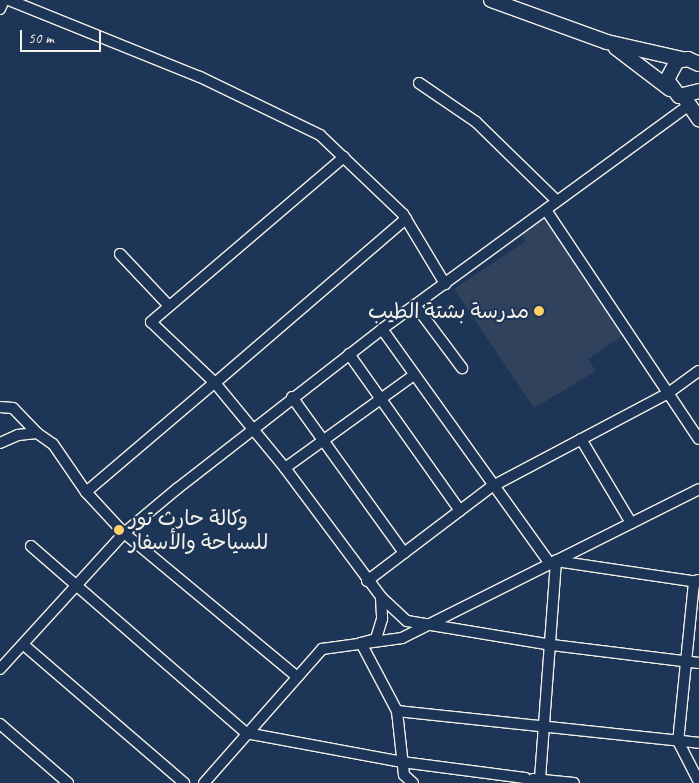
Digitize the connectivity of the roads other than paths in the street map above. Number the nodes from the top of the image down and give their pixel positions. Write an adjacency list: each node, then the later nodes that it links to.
1 (4, 0): 4 (street)
2 (8, 0): 11 (street)
3 (491, 0): 5 (main road)
4 (0, 9)
5 (607, 42): 6 (main road); 8 (main road)
6 (692, 61): 8 (main road)
7 (419, 83): 12 (street)
8 (671, 90): 9 (main road)
9 (693, 96): 10 (main road); 12 (street)
10 (699, 120)
11 (344, 157): 14 (street); 18 (street)
12 (558, 202): 13 (street)
13 (546, 210): 16 (street); 25 (street)
14 (406, 220): 16 (street); 24 (street)
15 (120, 254): 18 (street)
16 (445, 284): 17 (street)
17 (415, 305): 19 (street); 21 (street)
18 (169, 306): 24 (street)
19 (382, 329): 20 (street); 23 (street)
20 (348, 354): 26 (street); 27 (street)
21 (462, 368)
22 (699, 372): 25 (street)
23 (414, 375): 27 (street); 36 (street)
24 (214, 383): 29 (street); 38 (street)
25 (667, 394): 31 (street); 33 (street)
26 (292, 397): 29 (street); 32 (street)
27 (381, 398): 32 (street); 39 (street)
28 (0, 407): 30 (street)
29 (251, 428): 35 (street); 41 (street)
30 (37, 433): 34 (street); 38 (street)
31 (699, 439)
32 (324, 440): 35 (street); 43 (street)
33 (581, 440): 36 (street); 40 (street)
34 (0, 443)
35 (285, 468): 45 (street)
36 (491, 487): 39 (street); 44 (street)
37 (699, 489): 40 (street)
38 (86, 492): 41 (street)
39 (460, 511): 43 (street)
40 (631, 524): 44 (street)
41 (124, 533): 47 (street); 56 (street)
42 (31, 546): 47 (street)
43 (404, 553): 45 (street)
44 (553, 563): 46 (street); 49 (street); 51 (street)
45 (368, 581): 48 (street)
46 (697, 581): 53 (street)
47 (78, 587): 52 (street); 60 (street)
48 (381, 597): 49 (street); 50 (street)
49 (432, 623): 50 (street); 51 (street)
50 (361, 643): 56 (street); 57 (street)
51 (552, 645): 53 (street); 59 (street)
52 (25, 646): 55 (street); 68 (street)
53 (686, 661): 54 (street); 61 (street)
54 (699, 663)
55 (0, 669)
56 (295, 675): 60 (street)
57 (397, 711): 59 (street); 63 (street)
58 (0, 724): 67 (street)
59 (544, 727): 61 (street); 65 (street)
60 (246, 733): 63 (street); 69 (street)
61 (678, 741): 62 (street); 66 (street)
62 (699, 743)
63 (402, 762): 64 (street); 65 (street)
64 (400, 779): 70 (street)
65 (532, 780): 71 (street)
66 (699, 782)
67 (68, 783)
68 (184, 783)
69 (204, 783)
70 (412, 783)
71 (574, 783)

